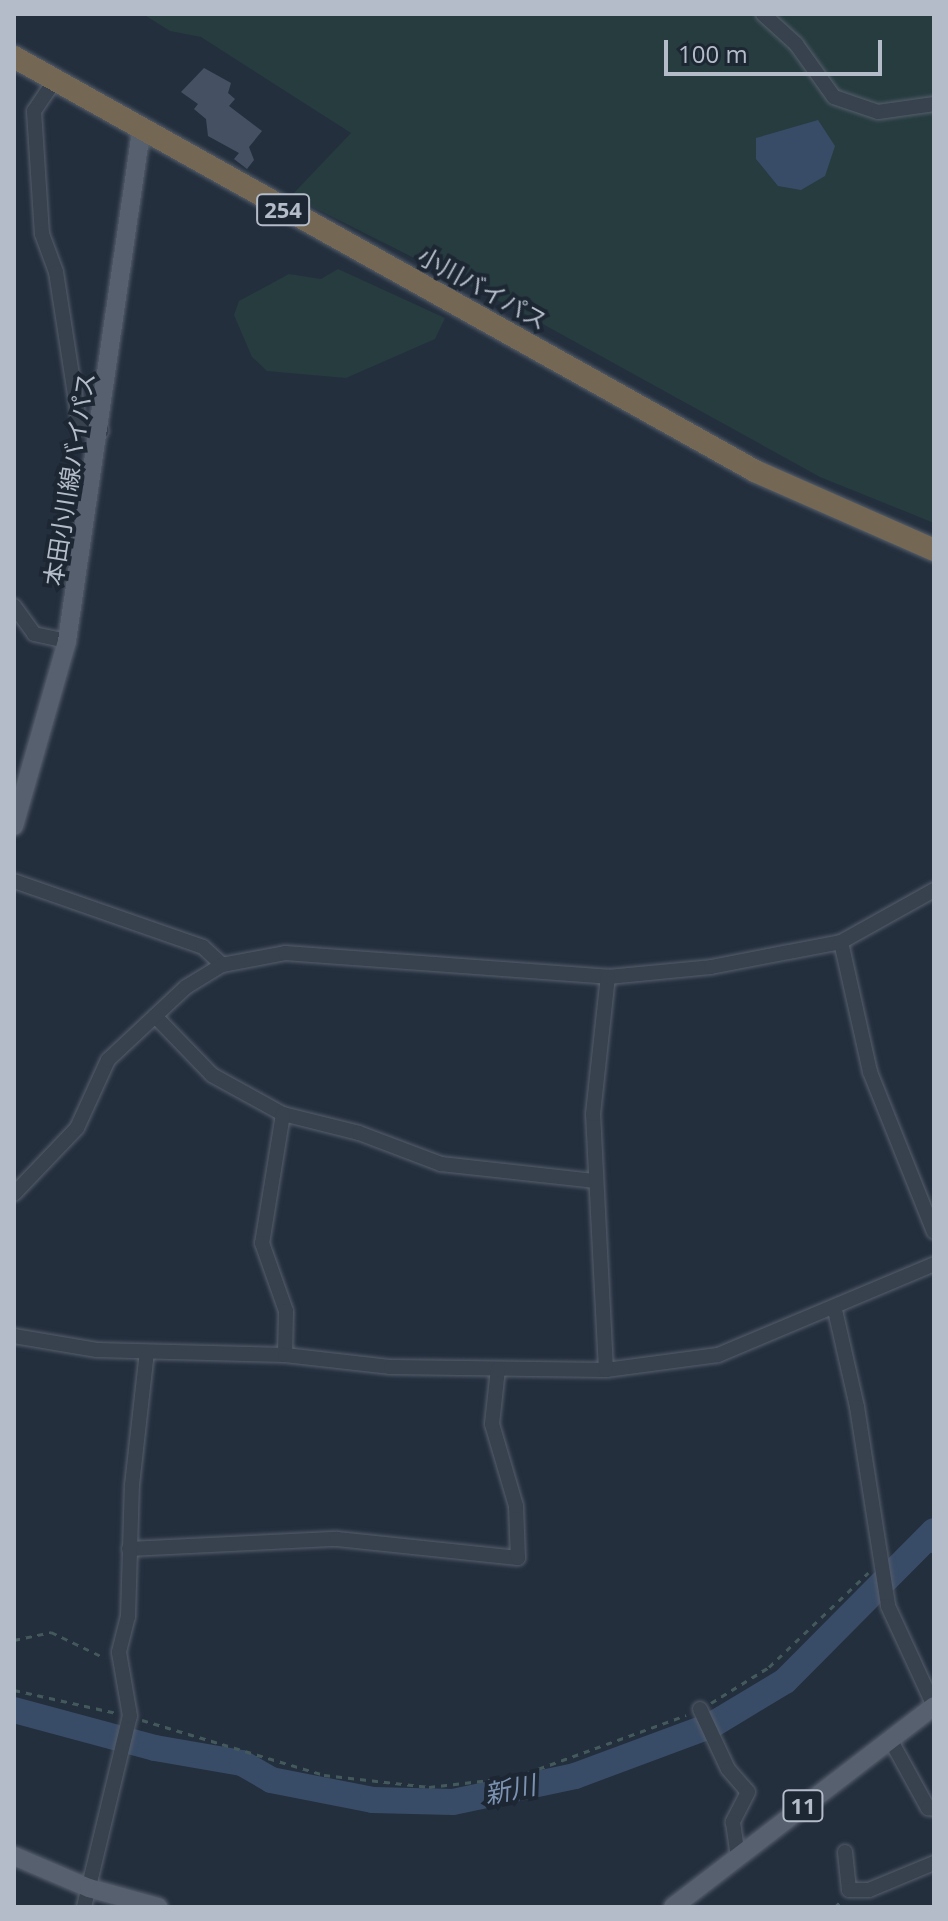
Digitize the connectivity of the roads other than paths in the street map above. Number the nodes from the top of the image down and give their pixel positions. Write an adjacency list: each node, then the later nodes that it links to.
1 (763, 14): 4 (street)
2 (14, 57): 3 (highway, 小川バイパス / 254)
3 (55, 80): 5 (highway, 小川バイパス / 254); 6 (street)
4 (934, 104)
5 (141, 132): 6 (main road, 本田小川線バイパス); 7 (highway, 小川バイパス / 254)
6 (102, 431): 9 (main road, 本田小川線バイパス)
7 (934, 550)
8 (14, 606): 9 (street)
9 (67, 641): 10 (main road, 本田小川線バイパス)
10 (14, 826)
11 (14, 881): 14 (street)
12 (934, 890): 13 (street)
13 (841, 942): 15 (street); 20 (street)
14 (222, 965): 15 (street); 16 (street)
15 (608, 977): 18 (street)
16 (155, 1016): 17 (street); 19 (street)
17 (283, 1114): 18 (street); 25 (street)
18 (596, 1181): 27 (street)
19 (14, 1194)
20 (934, 1232)
21 (934, 1264): 22 (street)
22 (835, 1310): 27 (street); 29 (street)
23 (14, 1336): 24 (street)
24 (147, 1352): 25 (street); 28 (street)
25 (285, 1355): 26 (street)
26 (498, 1369): 27 (street); 28 (street)
27 (606, 1370)
28 (129, 1549): 37 (street)
29 (934, 1706): 31 (main road, 11)
30 (700, 1709): 35 (street)
31 (890, 1739): 32 (street); 35 (main road, 11)
32 (934, 1809)
33 (845, 1852): 36 (street)
34 (14, 1856): 37 (main road)
35 (738, 1857): 40 (main road, 11)
36 (934, 1863)
37 (89, 1888): 38 (street); 39 (main road)
38 (84, 1907)
39 (158, 1907)
40 (673, 1907)

